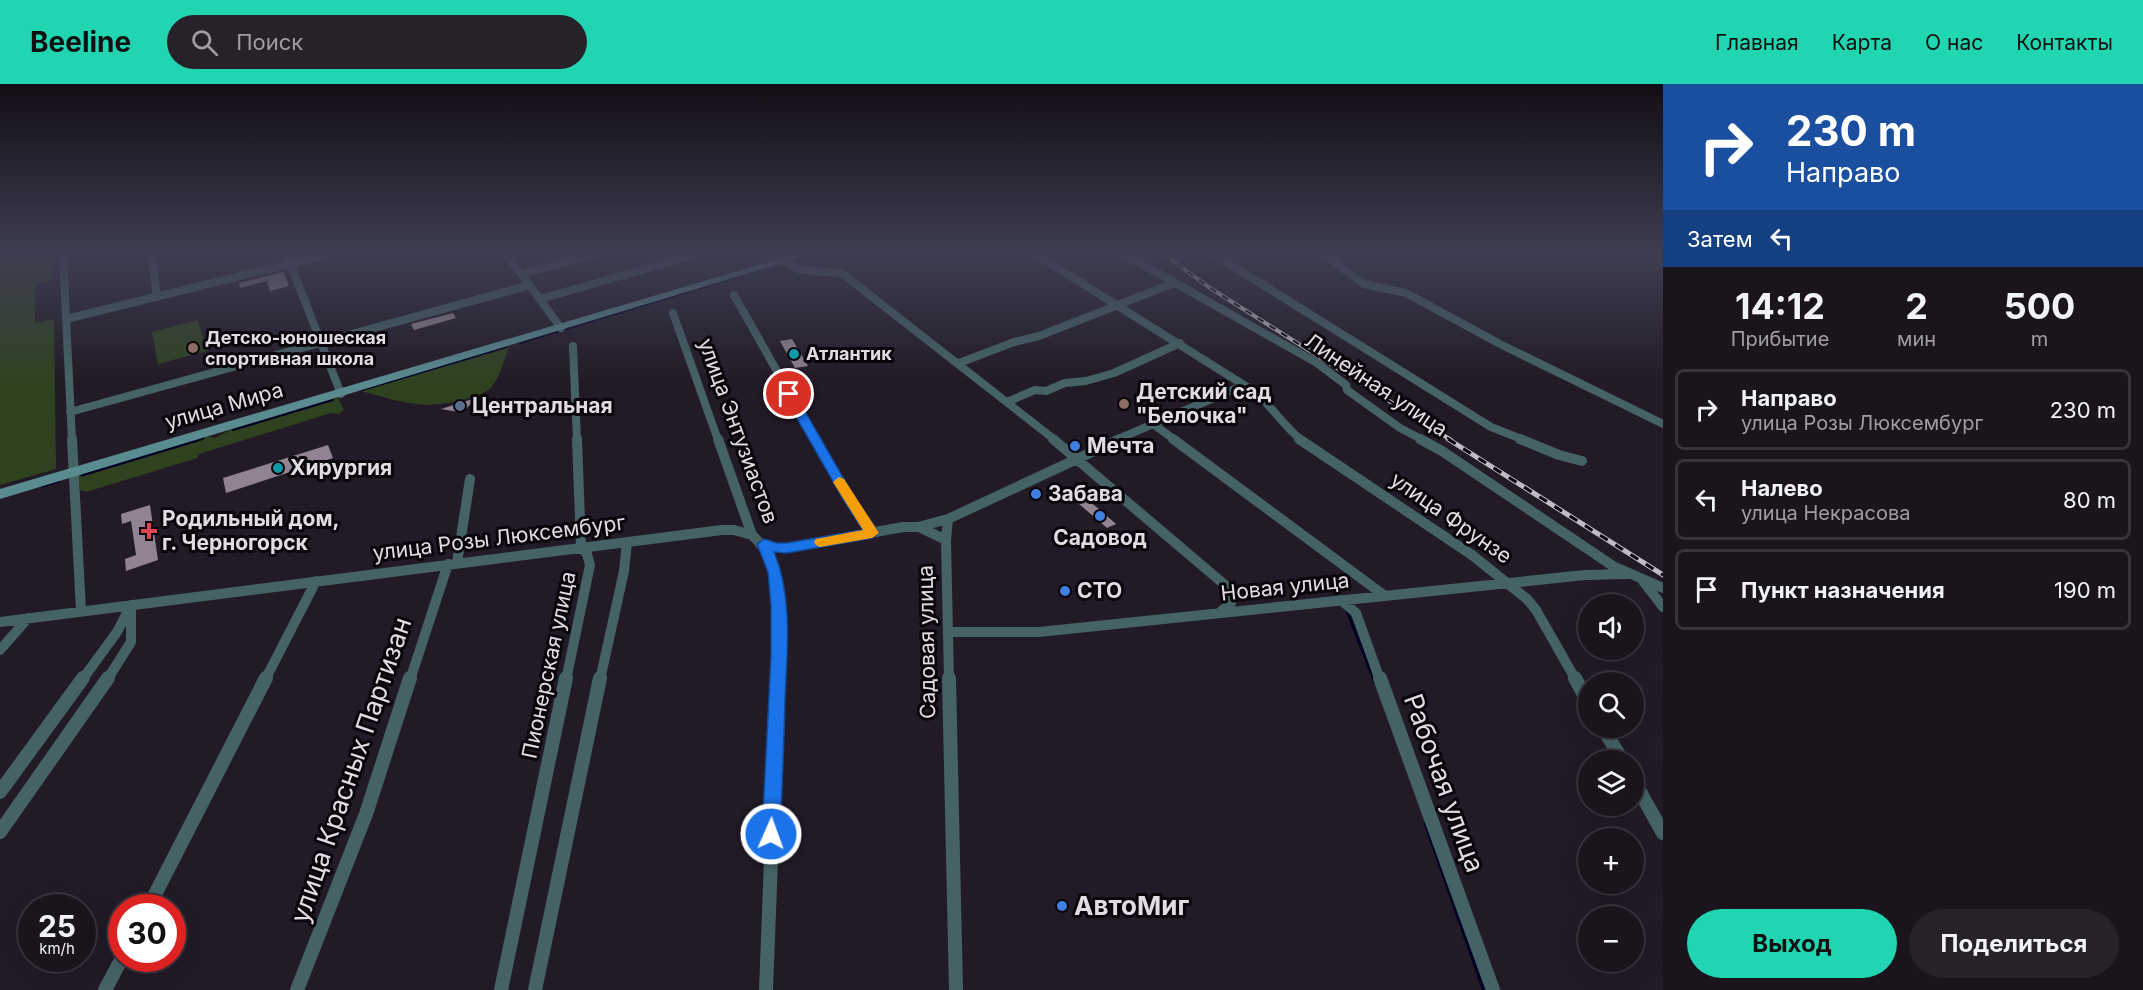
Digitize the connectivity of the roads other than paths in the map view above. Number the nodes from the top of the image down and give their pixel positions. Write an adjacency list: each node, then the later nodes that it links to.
1 (65, 297): 17 (street)
2 (156, 297): 17 (street)
3 (303, 297): 19 (street)
4 (485, 297): 19 (street)
5 (546, 297): 14 (street)
6 (658, 297): 18 (main road, улица Мира)
7 (735, 297): 36 (street)
8 (873, 297): 22 (street)
9 (1105, 297): 15 (street, улица Фрунзе)
10 (1138, 297): 15 (street)
11 (1200, 297): 43 (street, Линейная улица)
12 (1283, 297): 30 (street)
13 (1414, 297): 28 (street)
14 (540, 299): 18 (street)
15 (1118, 305): 20 (street, улица Фрунзе); 22 (street)
16 (673, 312): 37 (street, улица Энтузиастов)
17 (66, 319): 26 (street)
18 (561, 328): 24 (main road, улица Мира)
19 (321, 342): 24 (street); 26 (street)
20 (1180, 343): 23 (street, улица Фрунзе); 25 (street)
21 (573, 346): 41 (street, Пионерская улица)
22 (959, 363): 25 (street)
23 (1244, 385): 27 (street); 46 (street, улица Фрунзе)
24 (341, 394): 31 (main road, улица Мира)
25 (1007, 402): 29 (street)
26 (70, 412): 31 (street)
27 (1153, 424): 29 (street); 48 (street)
28 (1663, 424)
29 (1075, 460): 34 (street); 53 (street)
30 (1582, 461)
31 (73, 473): 33 (main road, улица Мира); 52 (street)
32 (470, 479): 42 (street, улица Красных Партизан)
33 (0, 494)
34 (948, 519): 35 (street); 38 (street, Садовая улица)
35 (918, 527): 36 (street); 38 (street)
36 (872, 533): 40 (street)
37 (752, 535): 39 (street, улица Розы Люксембург); 40 (street, улица Энтузиастов)
38 (946, 540): 56 (street, Садовая улица)
39 (627, 542): 41 (street, улица Розы Люксембург); 68 (street)
40 (764, 544): 69 (street, улица Энтузиастов)
41 (581, 548): 42 (street, улица Розы Люксембург); 67 (street, Пионерская улица)
42 (452, 563): 45 (street, улица Розы Люксембург); 66 (street, улица Красных Партизан)
43 (1627, 574): 44 (street, Линейная улица); 46 (street, Новая улица)
44 (1643, 580): 47 (street, Линейная улица); 51 (street)
45 (316, 581): 50 (street, улица Розы Люксембург); 63 (street)
46 (1507, 583): 48 (street, Новая улица); 58 (street, улица Фрунзе)
47 (1663, 588)
48 (1385, 596): 49 (street, Новая улица)
49 (1341, 600): 53 (street, Новая улица); 71 (street, Рабочая улица)
50 (131, 604): 52 (street, улица Розы Люксембург); 59 (street); 61 (street)
51 (1663, 607)
52 (81, 611): 54 (street, улица Розы Люксембург)
53 (1217, 614): 56 (street, Новая улица)
54 (28, 618): 55 (street, улица Розы Люксембург); 57 (street)
55 (0, 622)
56 (948, 632): 70 (street, Садовая улица)
57 (0, 650)
58 (1578, 684)
59 (0, 792)
60 (1644, 799): 62 (street)
61 (0, 832)
62 (1663, 833)
63 (155, 894)
64 (115, 972): 65 (street)
65 (105, 990)
66 (297, 990)
67 (501, 990)
68 (535, 990)
69 (766, 990)
70 (956, 990)
71 (1493, 990)

